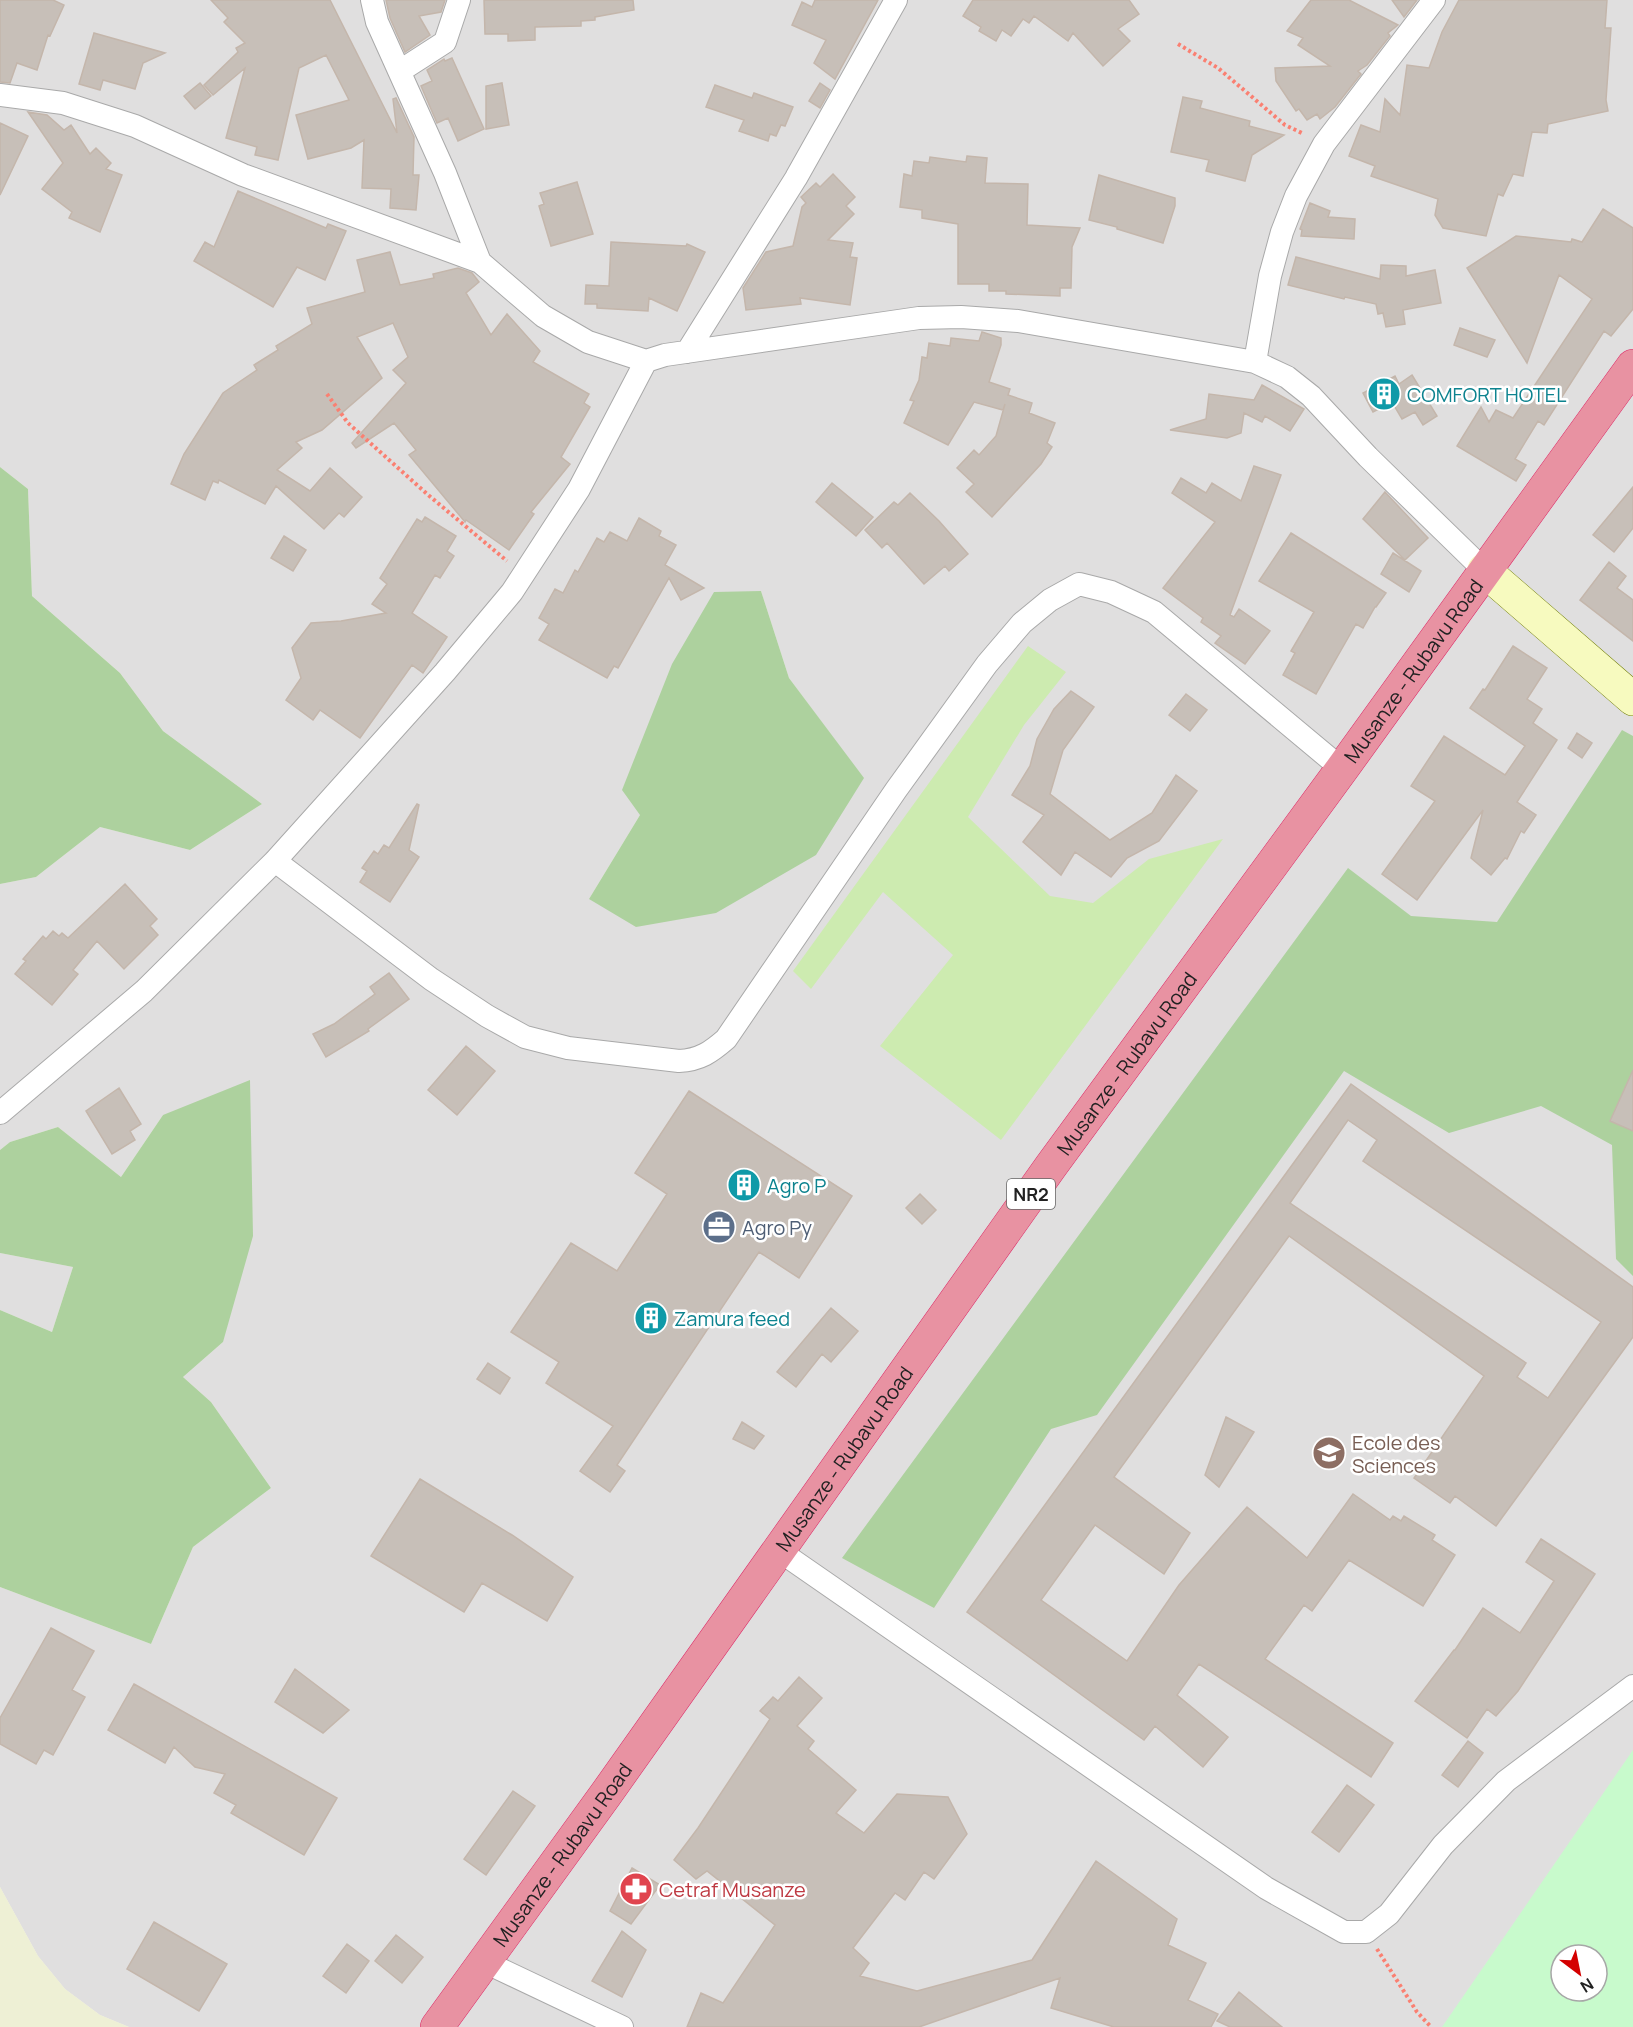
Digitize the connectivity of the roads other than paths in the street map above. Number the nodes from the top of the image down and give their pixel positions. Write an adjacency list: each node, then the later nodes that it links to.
1 (372, 0): 5 (street)
2 (459, 0): 5 (street)
3 (896, 0): 8 (street)
4 (1434, 0): 10 (street)
5 (400, 71): 7 (street)
6 (0, 95): 7 (street)
7 (480, 262): 9 (street)
8 (687, 352): 9 (street); 10 (street)
9 (646, 361): 15 (street)
10 (1255, 362): 12 (street)
11 (1633, 366): 12 (highway, Musanze - Rubavu Road / NR2)
12 (1484, 570): 13 (main road); 14 (highway, Musanze - Rubavu Road / NR2)
13 (1633, 699)
14 (1342, 769): 15 (street); 17 (highway, Musanze - Rubavu Road / NR2)
15 (275, 861): 16 (street)
16 (0, 1113)
17 (778, 1550): 18 (street); 19 (highway, Musanze - Rubavu Road / NR2)
18 (1633, 1686)
19 (485, 1962): 20 (highway, Musanze - Rubavu Road / NR2); 21 (street)
20 (437, 2027)
21 (622, 2027)

